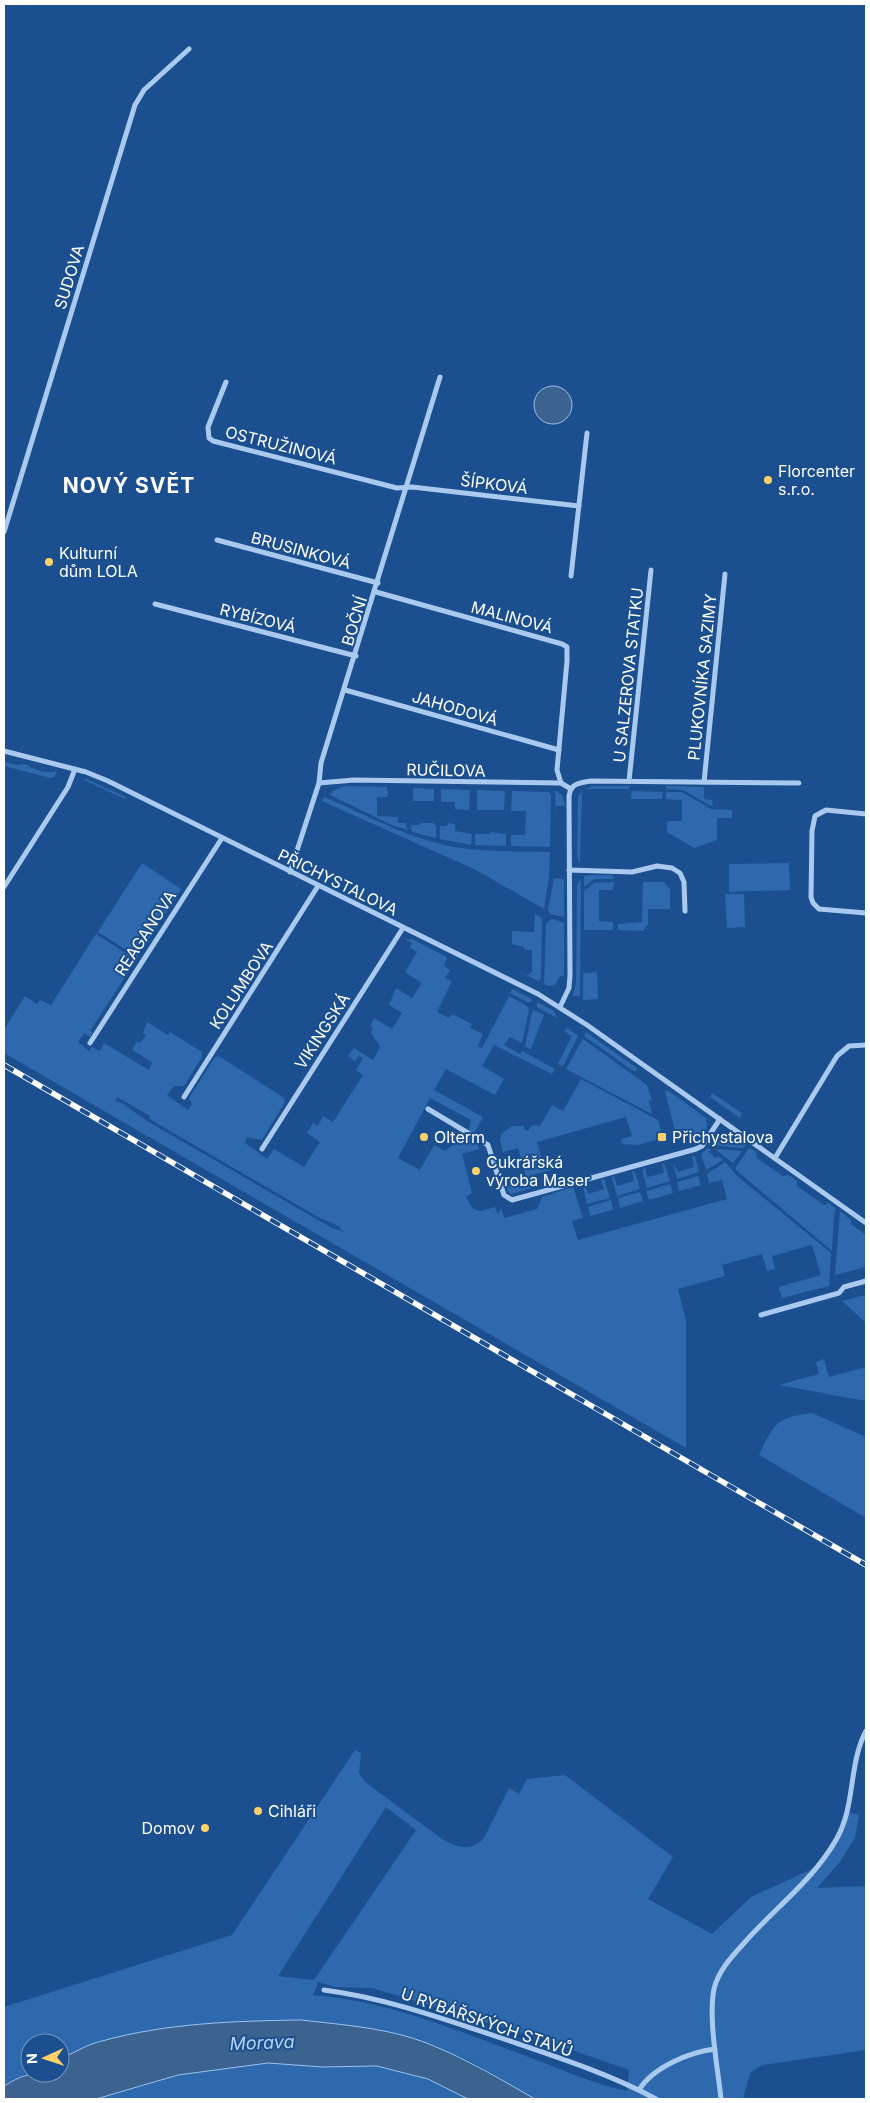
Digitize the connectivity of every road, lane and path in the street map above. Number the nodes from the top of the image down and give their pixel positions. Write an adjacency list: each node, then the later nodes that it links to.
1 (189, 49): 7 (street, SUDOVA)
2 (440, 377): 5 (street, BOČNÍ)
3 (226, 382): 5 (street, OSTRUŽINOVÁ)
4 (587, 433): 6 (street)
5 (406, 487): 6 (street, ŠÍPKOVÁ); 12 (street, BOČNÍ)
6 (578, 506): 11 (street)
7 (4, 532)
8 (217, 540): 12 (street, BRUSINKOVÁ)
9 (651, 570): 20 (street, U SALZEROVA STATKU)
10 (725, 574): 21 (street, PLUKOVNÍKA SAZIMY)
11 (571, 576)
12 (378, 584): 13 (street, BOČNÍ)
13 (376, 592): 15 (street, BOČNÍ); 17 (street, MALINOVÁ)
14 (155, 604): 15 (street, RYBÍZOVÁ)
15 (356, 656): 16 (street, BOČNÍ)
16 (345, 690): 17 (street, JAHODOVÁ); 22 (street, BOČNÍ)
17 (559, 750): 23 (street, MALINOVÁ)
18 (4, 751): 19 (street, PŘICHYSTALOVA)
19 (75, 769): 27 (street, PŘICHYSTALOVA); 31 (street)
20 (629, 781): 21 (street); 25 (street)
21 (704, 782): 24 (street)
22 (320, 783): 23 (street, RUČILOVA); 29 (street, BOČNÍ)
23 (561, 783): 25 (street)
24 (799, 783)
25 (570, 789): 28 (street)
26 (866, 814): 33 (street)
27 (222, 838): 29 (street, PŘICHYSTALOVA); 36 (street, REAGANOVA)
28 (570, 870): 32 (street); 35 (street)
29 (290, 872): 30 (street, PŘICHYSTALOVA)
30 (318, 886): 34 (street, PŘICHYSTALOVA); 38 (street, KOLUMBOVA)
31 (4, 887)
32 (685, 911)
33 (866, 913)
34 (403, 928): 35 (street, PŘICHYSTALOVA); 41 (street, VIKINGSKÁ)
35 (560, 1008): 40 (street, PŘICHYSTALOVA)
36 (90, 1043)
37 (866, 1045): 42 (street)
38 (184, 1097)
39 (428, 1109): 40 (street)
40 (720, 1119): 42 (street, PŘICHYSTALOVA)
41 (262, 1149)
42 (775, 1158): 43 (street, PŘICHYSTALOVA)
43 (866, 1223)
44 (866, 1281): 45 (street)
45 (760, 1315)
46 (866, 1731): 48 (street)
47 (324, 1990): 49 (street, U RYBÁŘSKÝCH STAVŮ)
48 (715, 2049): 49 (street); 51 (street)
49 (639, 2090): 50 (street, U RYBÁŘSKÝCH STAVŮ)
50 (656, 2099)
51 (721, 2099)

